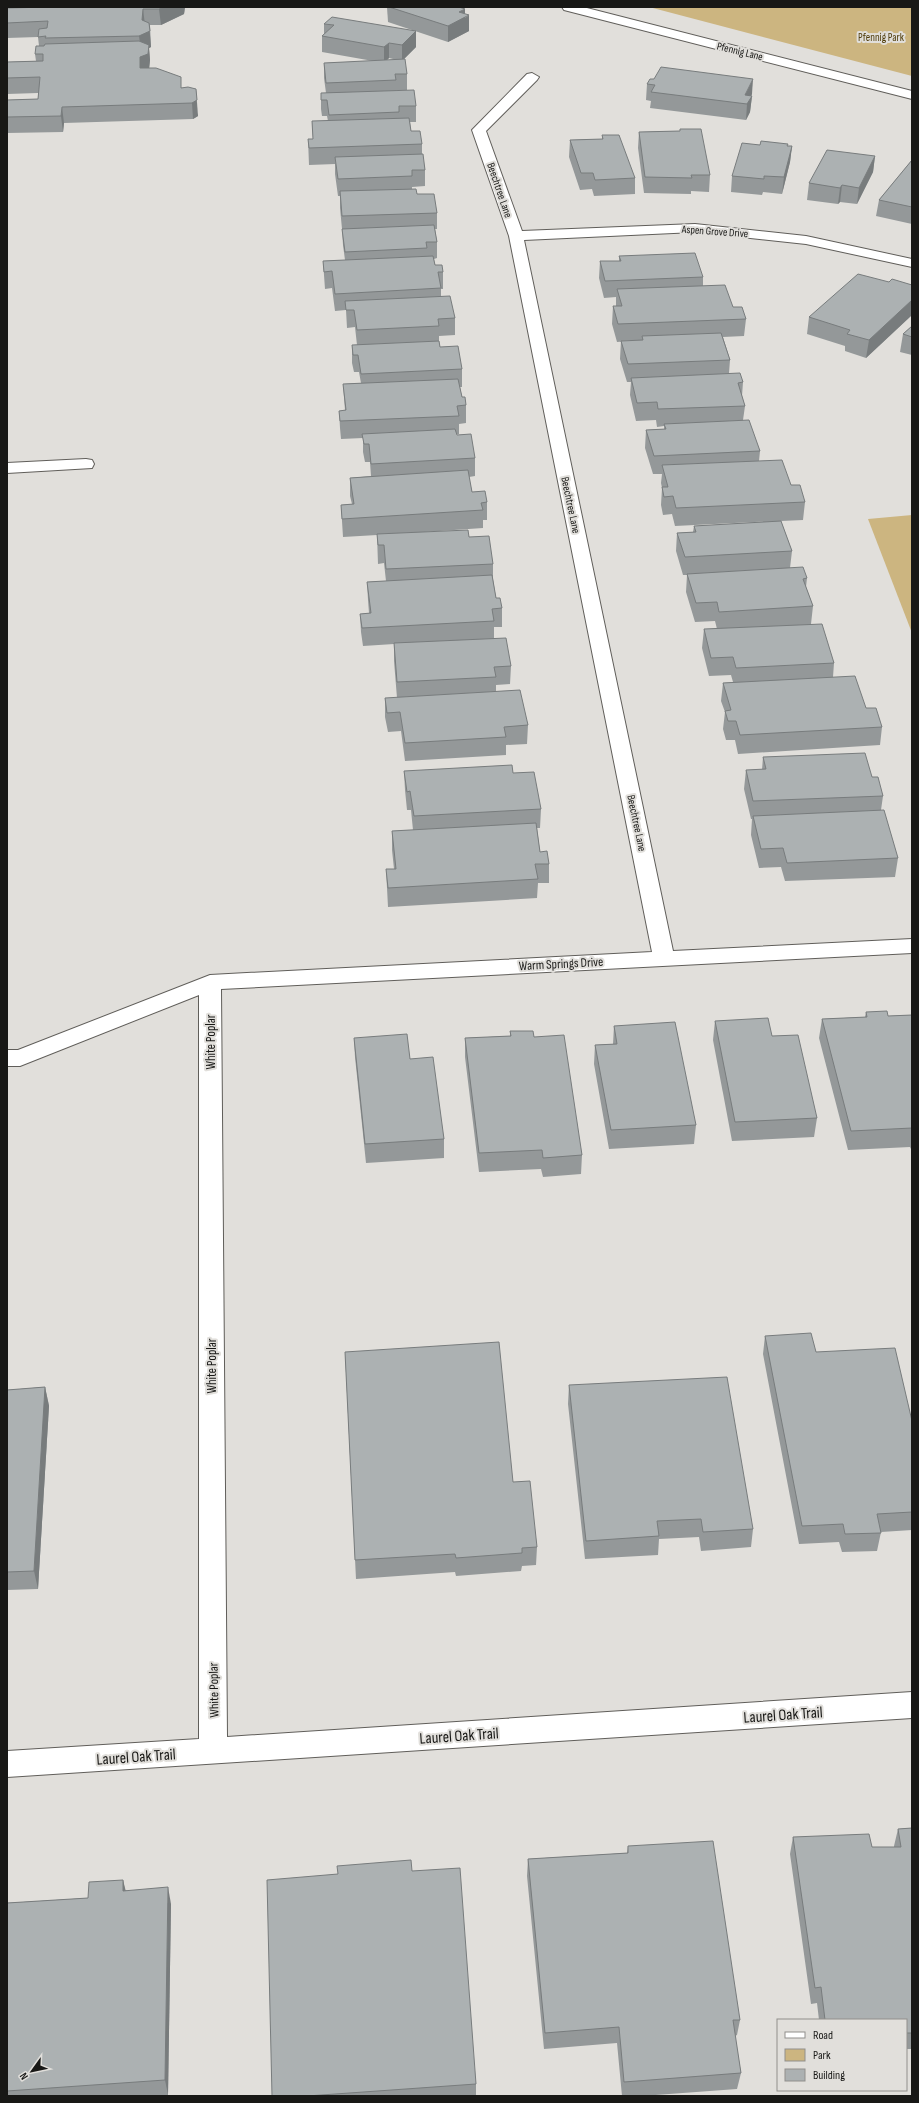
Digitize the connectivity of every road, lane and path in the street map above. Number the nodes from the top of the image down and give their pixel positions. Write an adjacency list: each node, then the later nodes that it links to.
1 (568, 7): 3 (street, Pfennig Lane)
2 (532, 77): 4 (street, Beechtree Lane)
3 (912, 95)
4 (516, 236): 5 (street, Aspen Grove Drive); 9 (street, Beechtree Lane)
5 (912, 263)
6 (86, 464): 7 (street)
7 (7, 468)
8 (912, 946): 9 (street, Warm Springs Drive)
9 (664, 958): 10 (street, Warm Springs Drive)
10 (210, 982): 11 (street, Warm Springs Drive); 13 (street, White Poplar)
11 (7, 1058)
12 (912, 1705): 13 (street, Laurel Oak Trail)
13 (213, 1751): 14 (street, Laurel Oak Trail)
14 (7, 1764)

